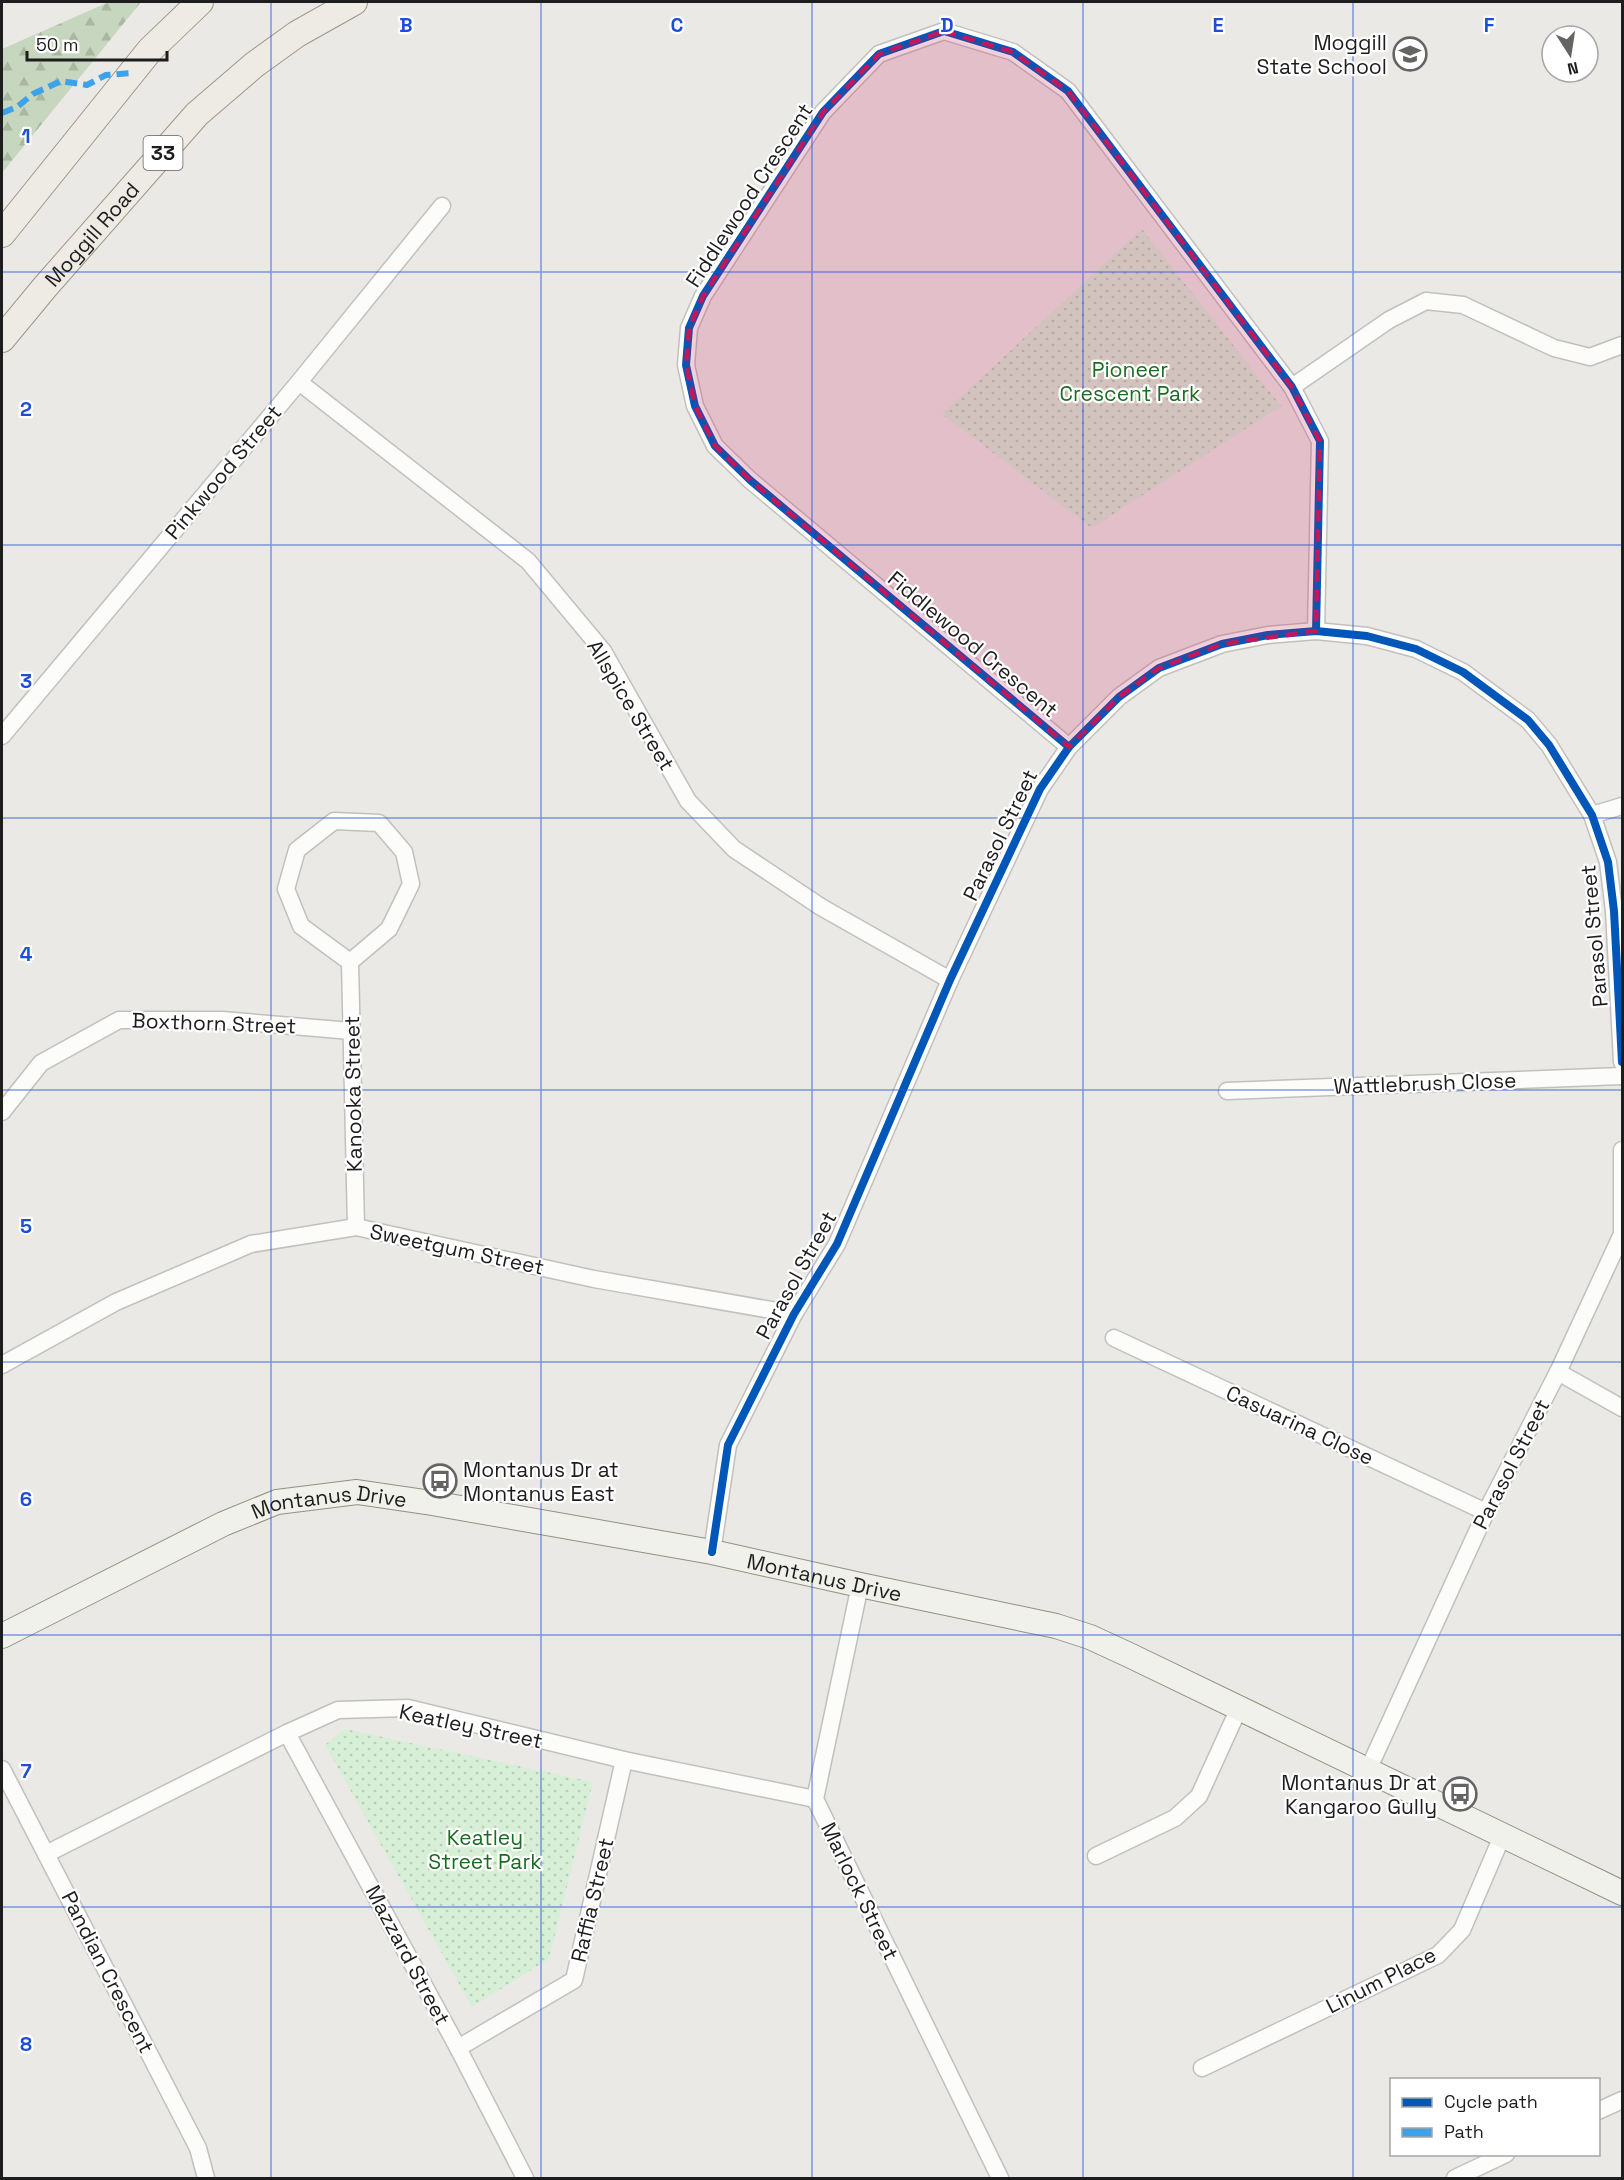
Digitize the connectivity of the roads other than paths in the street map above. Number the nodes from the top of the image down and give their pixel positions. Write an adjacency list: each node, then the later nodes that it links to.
1 (200, 2): 4 (main road)
2 (341, 5): 5 (main road, Moggill Road / 33)
3 (442, 206): 7 (street, Pinkwood Street)
4 (2, 234)
5 (2, 339)
6 (1623, 345): 8 (street)
7 (299, 382): 10 (street, Pinkwood Street); 15 (street, Allspice Street)
8 (1292, 387): 9 (street, Fiddlewood Crescent); 11 (street, Fiddlewood Crescent)
9 (1316, 631): 11 (street, Parasol Street); 13 (street, Parasol Street)
10 (2, 736)
11 (1069, 747): 15 (street, Parasol Street)
12 (1623, 806): 13 (street)
13 (1592, 815): 17 (street, Parasol Street)
14 (350, 962): 14 (street); 16 (street, Kanooka Street)
15 (950, 980): 23 (street, Parasol Street)
16 (351, 1031): 20 (street, Boxthorn Street); 22 (street, Kanooka Street)
17 (1623, 1062)
18 (1623, 1076): 19 (street, Wattlebrush Close)
19 (1227, 1091)
20 (2, 1112)
21 (1623, 1150): 26 (street, Parasol Street)
22 (356, 1227): 23 (street, Sweetgum Street); 25 (street, Sweetgum Street)
23 (794, 1314): 29 (street, Parasol Street)
24 (1114, 1338): 28 (street, Casuarina Close)
25 (2, 1365)
26 (1558, 1372): 27 (street); 28 (street, Parasol Street)
27 (1623, 1408)
28 (1486, 1512): 36 (street, Parasol Street)
29 (712, 1552): 30 (street, Montanus Drive); 31 (street, Montanus Drive)
30 (861, 1585): 32 (street, Montanus Drive); 37 (street, Marlock Street)
31 (2, 1636)
32 (1239, 1708): 36 (street, Montanus Drive); 40 (street)
33 (287, 1733): 34 (street, Keatley Street); 39 (street, Keatley Street); 42 (street, Mazzard Street)
34 (624, 1760): 37 (street, Keatley Street); 42 (street, Raffia Street)
35 (2, 1769): 39 (street, Pandian Crescent)
36 (1368, 1770): 38 (street, Montanus Drive)
37 (815, 1799): 49 (street, Marlock Street)
38 (1503, 1834): 41 (street, Montanus Drive); 43 (street, Linum Place)
39 (46, 1854): 47 (street, Pandian Crescent)
40 (1096, 1856)
41 (1623, 1893)
42 (458, 2048): 48 (street, Mazzard Street)
43 (1202, 2068)
44 (1623, 2100): 45 (street)
45 (1600, 2111)
46 (1502, 2156): 50 (street)
47 (206, 2178)
48 (525, 2178)
49 (1000, 2178)
50 (1455, 2178)

